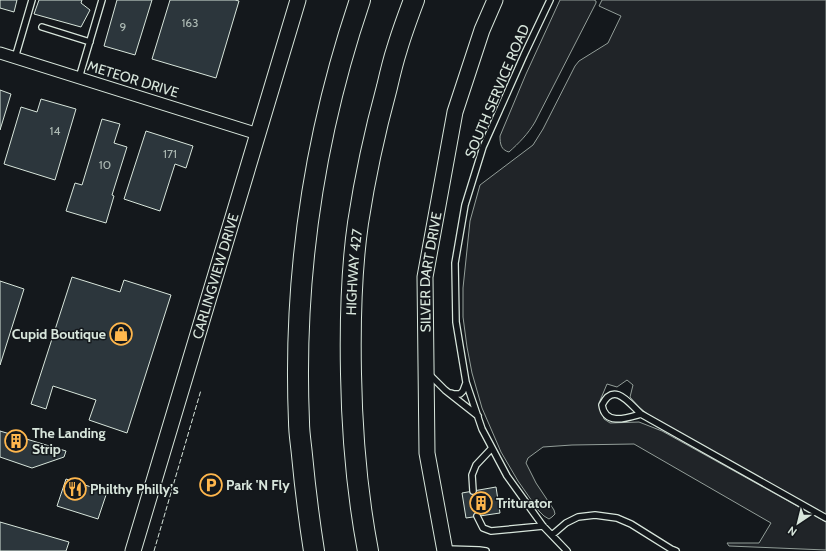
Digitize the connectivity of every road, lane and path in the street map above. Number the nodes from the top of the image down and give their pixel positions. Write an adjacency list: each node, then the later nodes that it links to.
1 (32, 0): 11 (lane)
2 (102, 0): 9 (lane)
3 (298, 0): 13 (main road, CARLINGVIEW DRIVE)
4 (360, 0): 28 (highway)
5 (414, 0): 29 (highway, HIGHWAY 427)
6 (495, 0): 14 (main road, SILVER DART DRIVE)
7 (550, 0): 15 (lane, SOUTH SERVICE ROAD)
8 (42, 27): 9 (lane)
9 (90, 42): 12 (lane)
10 (0, 53): 11 (street, METEOR DRIVE)
11 (15, 58): 12 (street, METEOR DRIVE)
12 (79, 78): 13 (street, METEOR DRIVE)
13 (258, 134): 27 (main road, CARLINGVIEW DRIVE)
14 (426, 372): 16 (lane); 25 (main road, SILVER DART DRIVE)
15 (466, 382): 16 (lane); 18 (lane, SOUTH SERVICE ROAD)
16 (445, 390): 18 (lane)
17 (641, 414): 17 (lane); 22 (lane)
18 (478, 416): 19 (lane, SOUTH SERVICE ROAD)
19 (492, 448): 20 (lane); 23 (lane, SOUTH SERVICE ROAD)
20 (473, 491)
21 (477, 516): 23 (lane)
22 (826, 518)
23 (543, 526): 24 (lane, SOUTH SERVICE ROAD)
24 (552, 535): 31 (lane, SOUTH SERVICE ROAD); 32 (lane)
25 (445, 550): 26 (lane)
26 (479, 550): 30 (lane)
27 (133, 551)
28 (314, 551)
29 (368, 551)
30 (486, 551)
31 (567, 551)
32 (676, 551)

